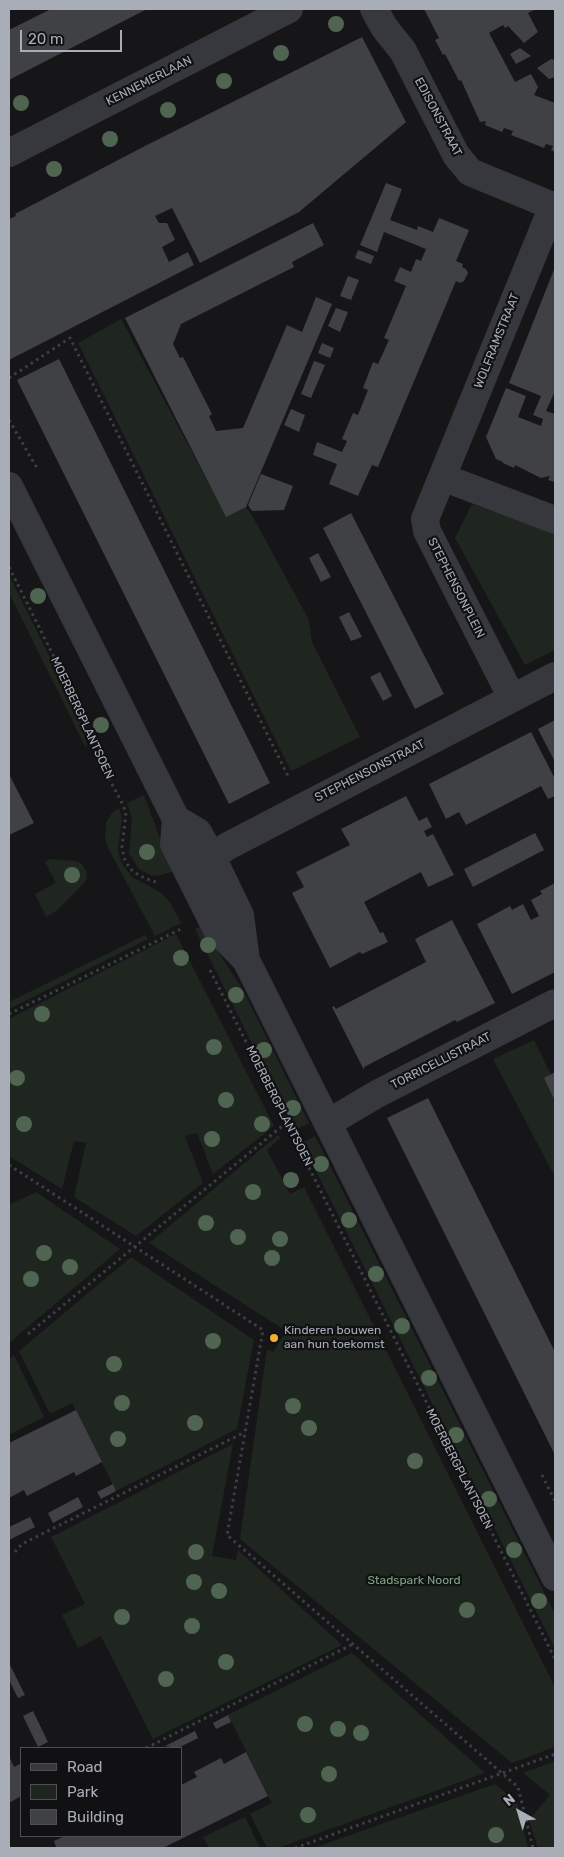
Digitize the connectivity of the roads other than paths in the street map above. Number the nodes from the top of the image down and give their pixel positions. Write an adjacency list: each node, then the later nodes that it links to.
1 (289, 9): 3 (street, KENNEMERLAAN)
2 (374, 9): 4 (street, EDISONSTRAAT)
3 (9, 153)
4 (554, 207): 5 (street, WOLFRAMSTRAAT)
5 (442, 477): 7 (street); 9 (street, STEPHENSONPLEIN)
6 (9, 486): 10 (street)
7 (555, 520)
8 (555, 676): 9 (street, STEPHENSONSTRAAT)
9 (512, 698): 11 (street, STEPHENSONSTRAAT)
10 (176, 819): 11 (street); 12 (street)
11 (212, 856): 12 (street, STEPHENSONSTRAAT); 13 (street)
12 (188, 872): 13 (street)
13 (246, 960): 15 (street)
14 (555, 1003): 15 (street, TORRICELLISTRAAT)
15 (328, 1123): 16 (street)
16 (555, 1577)

